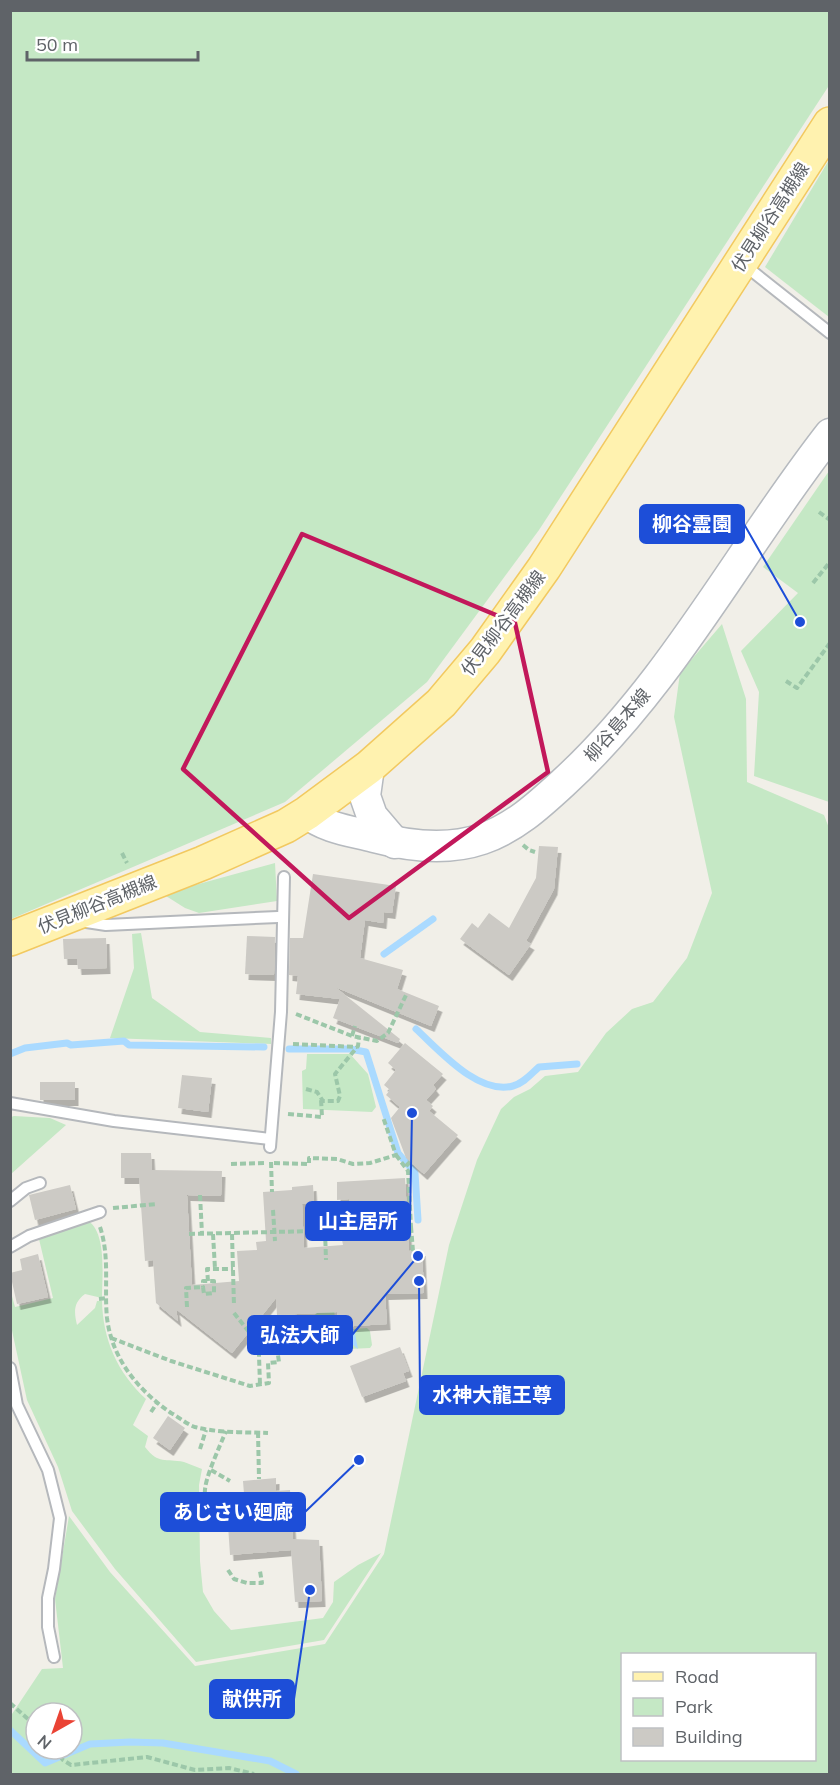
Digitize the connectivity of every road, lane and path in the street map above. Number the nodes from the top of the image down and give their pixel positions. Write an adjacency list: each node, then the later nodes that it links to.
1 (830, 124): 2 (main road, 伏見柳谷高槻線)
2 (741, 262): 3 (lane); 11 (main road, 伏見柳谷高槻線)
3 (830, 333)
4 (830, 434): 13 (main road, 柳谷島本線)
5 (819, 512): 6 (path)
6 (830, 520)
7 (830, 562): 8 (path)
8 (813, 583)
9 (830, 643): 10 (path)
10 (786, 681)
11 (369, 767): 12 (main road, 伏見柳谷高槻線); 13 (main road)
12 (307, 813): 13 (main road, 柳谷島本線); 17 (main road, 伏見柳谷高槻線)
13 (395, 843)
14 (526, 849): 15 (path)
15 (535, 852)
16 (284, 877): 21 (lane)
17 (65, 917): 18 (lane); 19 (main road, 伏見柳谷高槻線)
18 (278, 917)
19 (10, 939)
20 (407, 993): 24 (path)
21 (280, 1012): 23 (path); 30 (lane)
22 (355, 1026): 23 (path)
23 (352, 1036): 24 (path)
24 (359, 1038): 26 (path)
25 (294, 1044): 26 (path)
26 (356, 1049): 28 (path)
27 (306, 1089): 28 (path)
28 (321, 1100): 30 (path)
29 (10, 1103): 30 (lane)
30 (273, 1113)
31 (383, 1117): 32 (path)
32 (396, 1155): 34 (path); 36 (path)
33 (410, 1162): 36 (path)
34 (231, 1164)
35 (271, 1165): 38 (path)
36 (406, 1166): 57 (path)
37 (40, 1183): 40 (lane)
38 (272, 1192)
39 (200, 1196): 52 (path)
40 (10, 1201)
41 (157, 1204): 43 (path)
42 (273, 1210): 49 (path)
43 (95, 1213): 56 (lane); 63 (path)
44 (382, 1228): 46 (path)
45 (357, 1230): 48 (path)
46 (367, 1230)
47 (324, 1231): 48 (path); 49 (path); 58 (path)
48 (349, 1231): 55 (path)
49 (274, 1232): 50 (path); 54 (path)
50 (232, 1233): 53 (path); 60 (path)
51 (189, 1234): 52 (path)
52 (202, 1234): 53 (path)
53 (213, 1234): 59 (path)
54 (275, 1240)
55 (350, 1240)
56 (10, 1247)
57 (413, 1251)
58 (326, 1260)
59 (215, 1269): 60 (path); 61 (path)
60 (233, 1269): 65 (path)
61 (208, 1281): 62 (path); 62 (path)
62 (203, 1287): 66 (path)
63 (107, 1298): 64 (path); 68 (path)
64 (99, 1299)
65 (234, 1306)
66 (187, 1307)
67 (234, 1313): 69 (path)
68 (111, 1338): 71 (path); 72 (path)
69 (255, 1346): 71 (path); 71 (path)
70 (10, 1368): 85 (lane)
71 (260, 1385)
72 (157, 1403): 73 (path); 74 (path)
73 (151, 1412)
74 (206, 1429): 75 (path); 78 (path)
75 (226, 1431): 76 (path); 79 (path)
76 (258, 1432): 77 (path); 80 (path)
77 (268, 1433)
78 (200, 1449)
79 (211, 1470): 81 (path); 82 (path)
80 (260, 1479)
81 (228, 1480)
82 (224, 1506)
83 (228, 1570): 84 (path)
84 (260, 1571)
85 (54, 1658)
86 (10, 1703): 87 (path)
87 (24, 1715)
88 (65, 1761): 89 (path)
89 (254, 1774)

